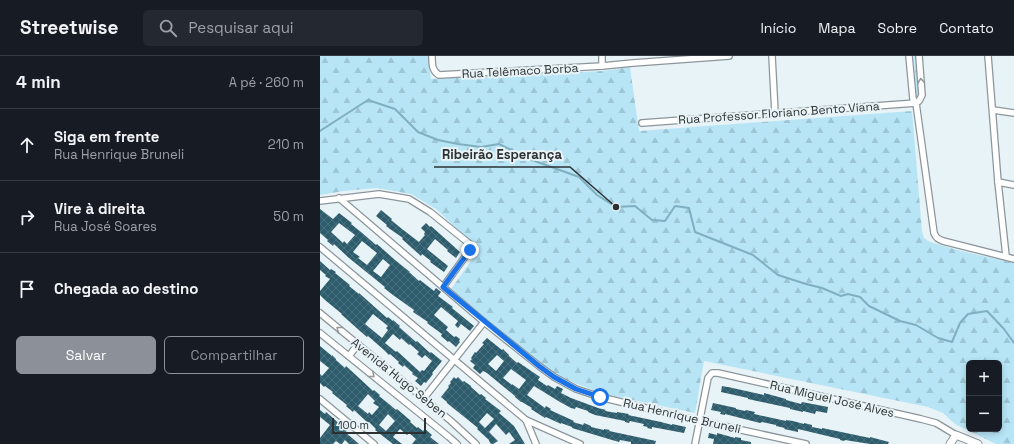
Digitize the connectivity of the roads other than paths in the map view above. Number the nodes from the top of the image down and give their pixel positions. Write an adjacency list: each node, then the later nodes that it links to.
1 (432, 56): 8 (street, Rua Telêmaco Borba)
2 (602, 56): 8 (street)
3 (729, 56): 8 (street, Rua Telêmaco Borba)
4 (772, 56): 12 (street)
5 (909, 56): 9 (street)
6 (919, 56): 9 (street, one-way to 6)
7 (988, 56): 10 (street)
8 (602, 66)
9 (916, 104): 12 (street, Rua Professor Floriano Bento Viana); 19 (street)
10 (993, 110): 11 (street); 14 (street)
11 (1014, 113)
12 (775, 114): 13 (street, Rua Professor Floriano Bento Viana)
13 (642, 123)
14 (998, 182): 15 (street); 19 (street)
15 (1014, 185)
16 (339, 198): 17 (street); 21 (street, Rua Henrique Bruneli); 21 (street)
17 (320, 201)
18 (320, 247): 27 (street)
19 (1006, 256): 20 (street)
20 (1014, 259)
21 (443, 287): 23 (street, Rua Henrique Bruneli)
22 (320, 313): 25 (street, Avenida Hugo Seben, one-way to 22)
23 (484, 322): 27 (street); 31 (street, Rua Henrique Bruneli)
24 (320, 333): 26 (street, Avenida Hugo Seben)
25 (358, 344): 26 (street); 28 (street, Avenida Hugo Seben)
26 (349, 356): 34 (street, Avenida Hugo Seben, one-way to 34)
27 (454, 360): 28 (street); 30 (street)
28 (424, 398): 35 (street, Avenida Hugo Seben)
29 (320, 399): 33 (street)
30 (526, 420): 36 (street); 37 (street)
31 (700, 421): 32 (street, Rua Miguel José Alves); 38 (street); 39 (street, Rua Henrique Bruneli)
32 (956, 435): 40 (street); 41 (street)
33 (374, 444)
34 (457, 444)
35 (476, 444)
36 (536, 444)
37 (580, 444)
38 (695, 444)
39 (806, 444)
40 (950, 444)
41 (978, 444)

